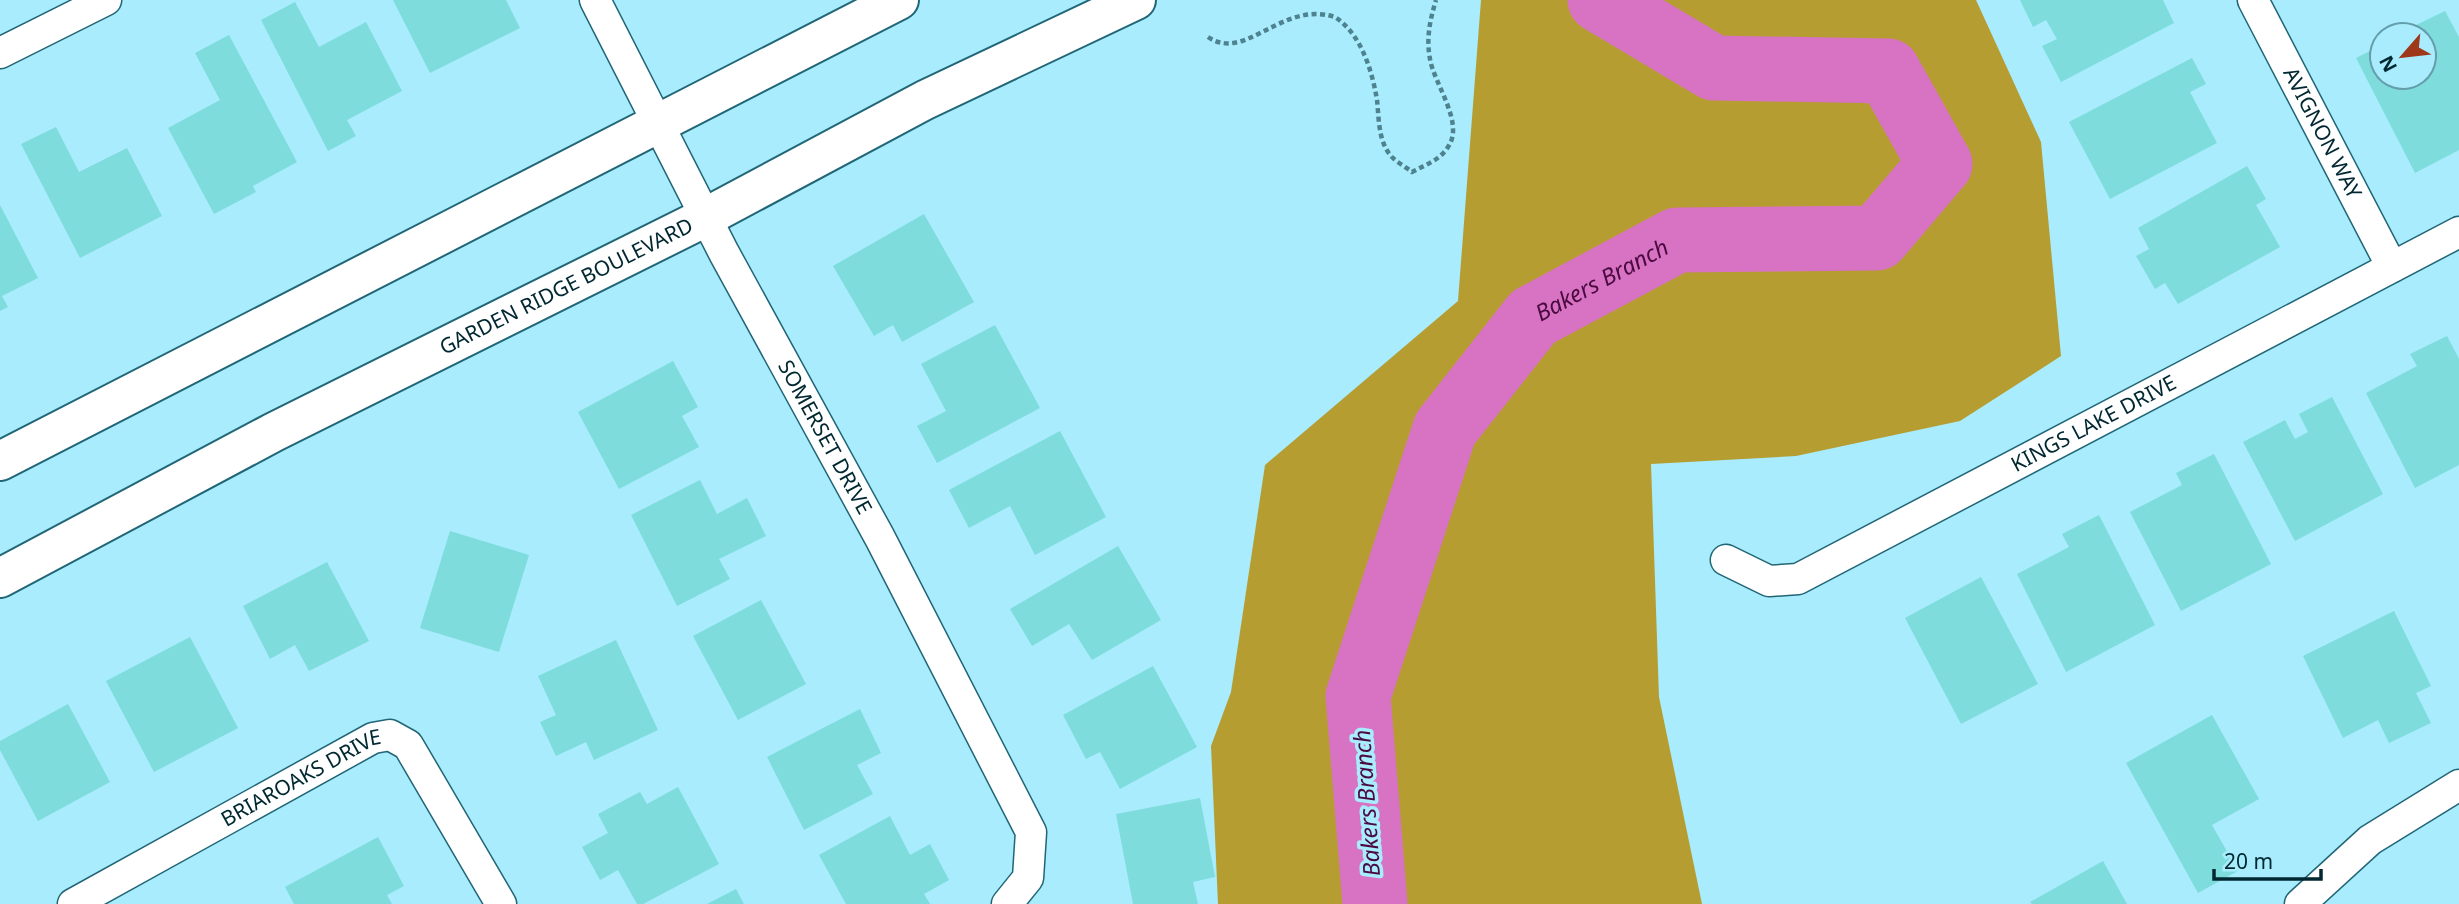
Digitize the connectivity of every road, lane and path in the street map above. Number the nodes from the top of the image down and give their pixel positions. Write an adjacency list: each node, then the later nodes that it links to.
1 (106, 0): 8 (street)
2 (595, 0): 9 (street, SOMERSET DRIVE)
3 (899, 0): 9 (main road)
4 (1136, 0): 10 (main road, GARDEN RIDGE BOULEVARD)
5 (1437, 0): 7 (path)
6 (2253, 0): 12 (street, AVIGNON WAY)
7 (1208, 37)
8 (0, 53)
9 (659, 125): 10 (street, SOMERSET DRIVE); 13 (main road)
10 (706, 217): 15 (main road, GARDEN RIDGE BOULEVARD); 19 (street, SOMERSET DRIVE)
11 (2459, 232): 12 (street, KINGS LAKE DRIVE)
12 (2392, 267): 14 (street, KINGS LAKE DRIVE)
13 (0, 461)
14 (1726, 560)
15 (0, 578)
16 (2459, 785): 20 (street)
17 (73, 904): 18 (street, BRIAROAKS DRIVE)
18 (502, 904)
19 (1007, 904)
20 (2300, 904)

